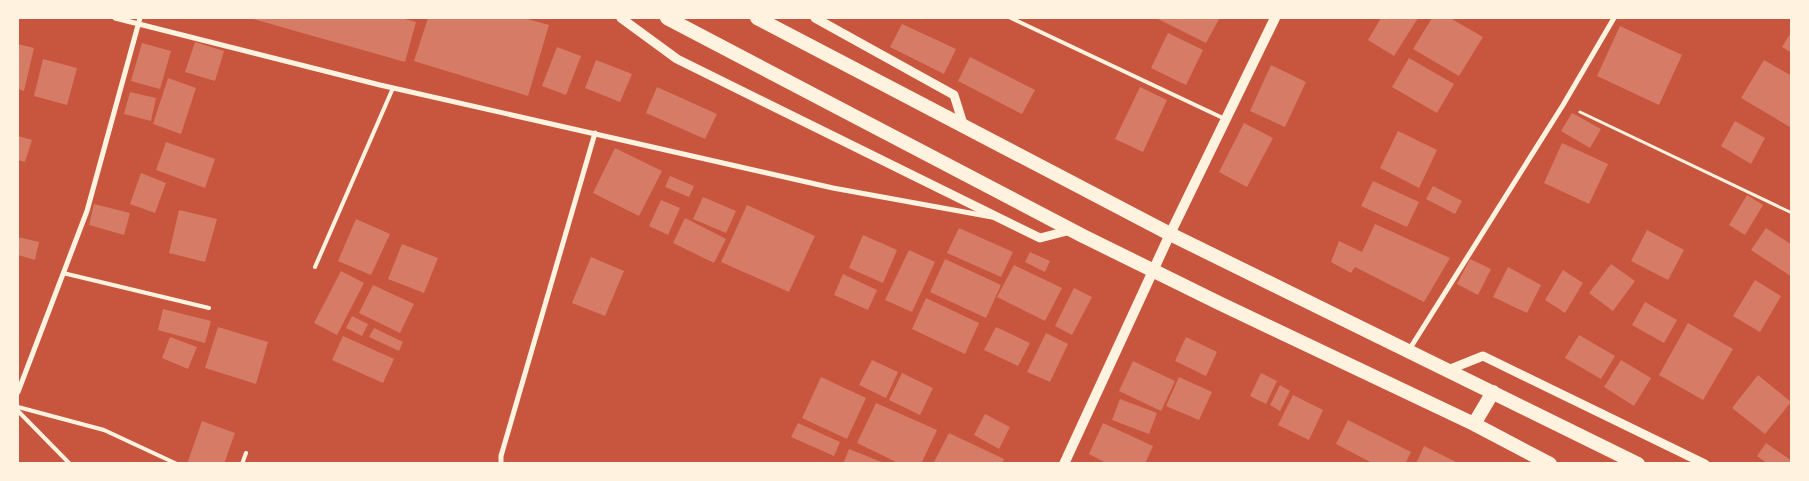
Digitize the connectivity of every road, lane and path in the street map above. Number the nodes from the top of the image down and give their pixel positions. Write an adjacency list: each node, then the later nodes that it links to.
1 (115, 18): 10 (street)
2 (140, 18): 10 (street)
3 (621, 18): 17 (street)
4 (667, 18): 18 (highway)
5 (758, 18): 14 (highway)
6 (815, 18): 14 (street)
7 (1011, 18): 13 (lane)
8 (1275, 18): 13 (main road)
9 (1614, 18): 12 (street)
10 (138, 24): 11 (street); 22 (street)
11 (393, 88): 15 (street); 20 (lane)
12 (1564, 105): 16 (path); 24 (street)
13 (1225, 119): 19 (main road)
14 (964, 128): 19 (highway)
15 (595, 133): 17 (street); 34 (street)
16 (1792, 213)
17 (1000, 219): 18 (street)
18 (1071, 230): 21 (highway)
19 (1170, 234): 21 (main road); 24 (highway)
20 (315, 267)
21 (1153, 271): 29 (highway); 35 (main road)
22 (63, 274): 23 (lane); 26 (street)
23 (209, 308)
24 (1409, 351): 25 (highway)
25 (1448, 370): 27 (highway); 38 (street)
26 (18, 392)
27 (1493, 392): 29 (highway); 37 (highway)
28 (18, 409): 31 (lane); 32 (lane)
29 (1474, 424): 36 (highway)
30 (246, 453): 33 (lane)
31 (70, 464)
32 (177, 464)
33 (242, 464)
34 (501, 464)
35 (1064, 464)
36 (1550, 464)
37 (1638, 464)
38 (1705, 464)

